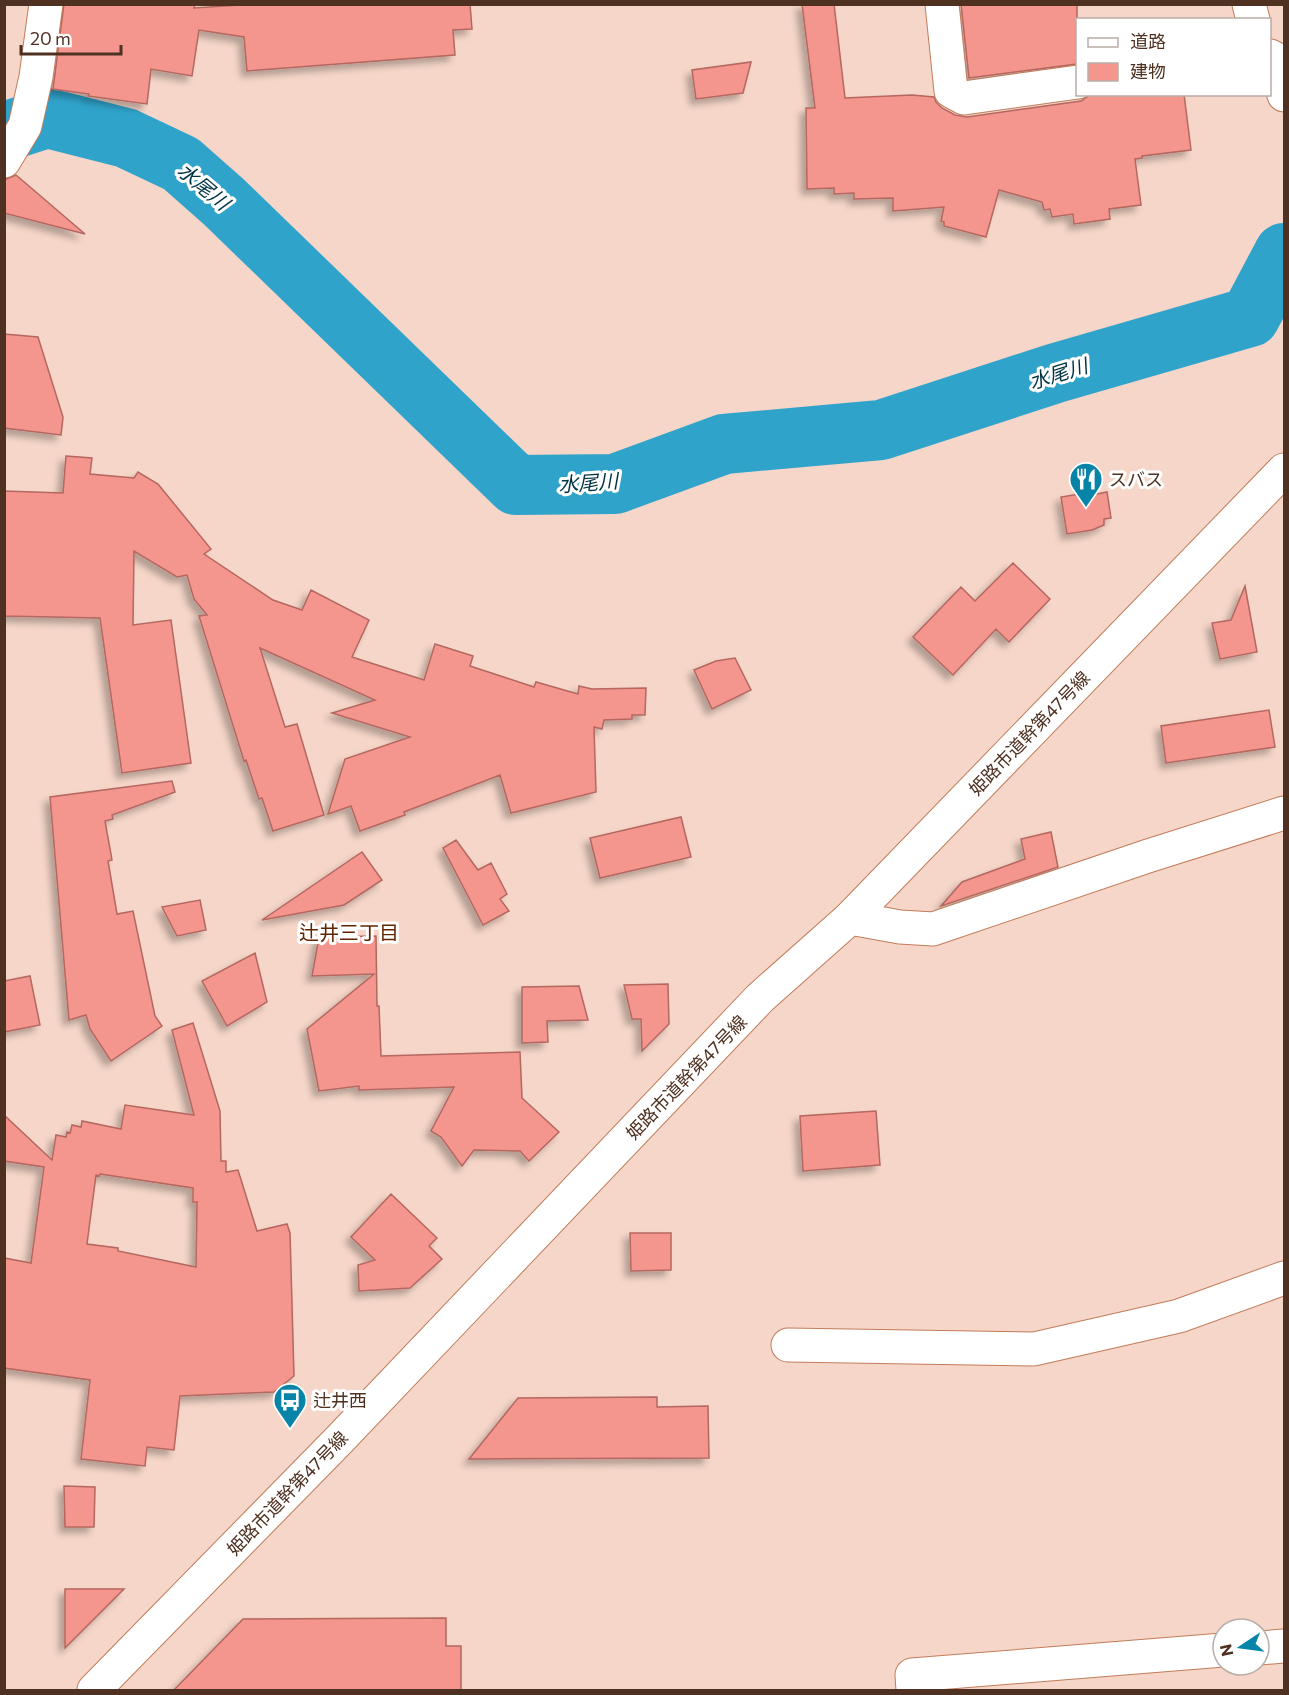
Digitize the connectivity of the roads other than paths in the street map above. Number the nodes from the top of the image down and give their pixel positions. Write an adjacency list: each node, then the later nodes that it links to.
1 (46, 4): 6 (street)
2 (942, 4): 4 (street)
3 (1271, 57): 5 (street)
4 (1076, 82)
5 (1284, 95)
6 (4, 161)
7 (1284, 470): 9 (street, 姫路市道幹第47号線)
8 (1284, 813): 9 (street)
9 (850, 918): 13 (street, 姫路市道幹第47号線)
10 (1284, 1278): 11 (street)
11 (788, 1345)
12 (1211, 1651): 14 (street)
13 (94, 1690)
14 (913, 1690)

